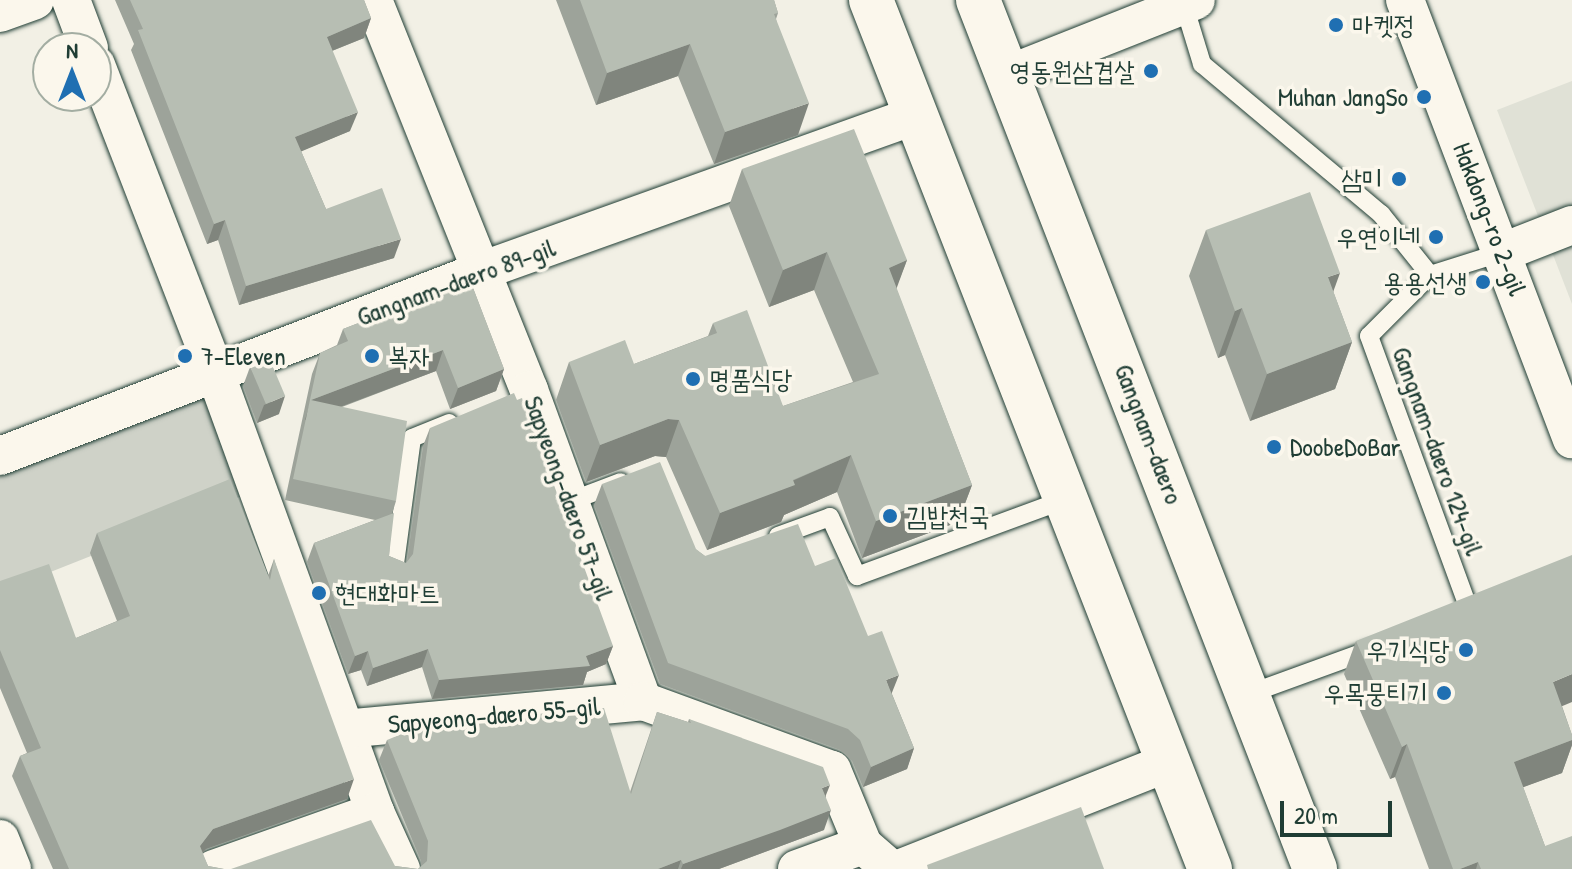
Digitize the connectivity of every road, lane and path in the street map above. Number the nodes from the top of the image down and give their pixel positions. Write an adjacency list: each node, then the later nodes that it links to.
1 (35, 0): 8 (street)
2 (71, 0): 9 (street)
3 (373, 0): 15 (street, Sapyeong-daero 57-gil)
4 (871, 0): 12 (main road)
5 (978, 0): 10 (main road, Gangnam-daero)
6 (1405, 0): 14 (street, Hakdong-ro 2-gil)
7 (1190, 2): 10 (street); 16 (lane)
8 (0, 13)
9 (83, 32)
10 (1007, 75): 28 (main road, Gangnam-daero)
11 (112, 106): 17 (street, Sapyeong-daero 55-gil)
12 (915, 116): 15 (street, Gangnam-daero 89-gil); 22 (main road)
13 (1572, 225): 14 (street)
14 (1503, 252): 16 (lane); 19 (street, Hakdong-ro 2-gil)
15 (481, 271): 17 (street, Gangnam-daero 89-gil); 23 (street, Sapyeong-daero 57-gil)
16 (1430, 275): 26 (lane, Gangnam-daero 124-gil)
17 (215, 372): 20 (street, Gangnam-daero 89-gil); 30 (street, Sapyeong-daero 55-gil)
18 (471, 414): 25 (lane)
19 (1572, 439)
20 (0, 456)
21 (644, 473): 23 (lane)
22 (1067, 499): 24 (lane); 31 (main road)
23 (571, 501): 29 (street, Sapyeong-daero 57-gil)
24 (758, 544)
25 (394, 571)
26 (1469, 609)
27 (1384, 644): 28 (lane)
28 (1249, 694): 41 (main road, Gangnam-daero)
29 (643, 701): 30 (street, Sapyeong-daero 55-gil); 34 (street)
30 (344, 729): 32 (street, Sapyeong-daero 55-gil)
31 (1167, 763): 39 (street); 40 (main road)
32 (375, 812): 36 (street); 37 (street, Sapyeong-daero 55-gil)
33 (0, 839): 35 (street)
34 (877, 857): 38 (street)
35 (12, 869)
36 (214, 869)
37 (401, 869)
38 (797, 869)
39 (899, 869)
40 (1210, 869)
41 (1315, 869)

